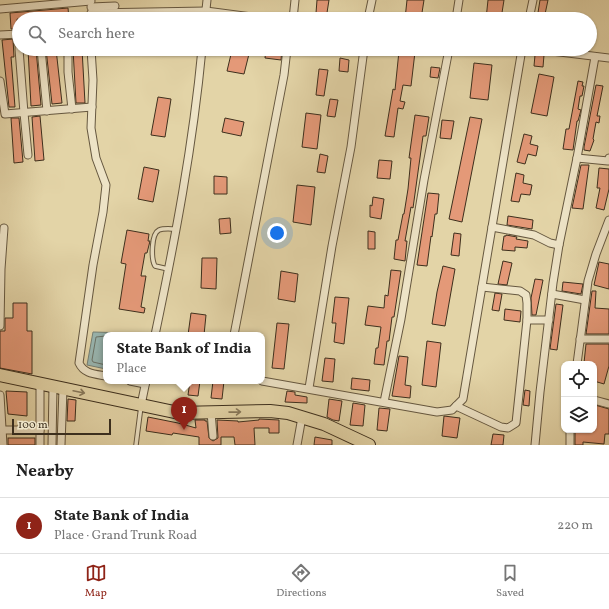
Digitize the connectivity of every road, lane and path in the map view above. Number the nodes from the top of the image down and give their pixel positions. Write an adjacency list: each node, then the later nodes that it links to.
1 (207, 0): 10 (street)
2 (295, 0): 11 (street)
3 (372, 0): 12 (street)
4 (459, 0): 13 (street)
5 (534, 0): 14 (street)
6 (115, 6): 7 (street); 9 (street)
7 (91, 8): 8 (street)
8 (0, 9)
9 (175, 12)
10 (205, 12)
11 (293, 12)
12 (369, 12)
13 (457, 12)
14 (531, 12)
15 (12, 34): 16 (street)
16 (0, 35)
17 (20, 56): 33 (street)
18 (42, 56): 32 (street)
19 (68, 56): 31 (street)
20 (91, 56): 30 (street)
21 (201, 56): 40 (street)
22 (286, 56): 50 (street)
23 (363, 56): 60 (street)
24 (448, 56): 63 (street)
25 (521, 56): 38 (street)
26 (588, 56): 27 (street)
27 (595, 57): 28 (street); 35 (street)
28 (609, 58)
29 (0, 81): 33 (street)
30 (92, 107): 31 (street); 55 (street)
31 (72, 109): 32 (street)
32 (47, 111): 33 (street)
33 (24, 113): 34 (street)
34 (28, 155)
35 (577, 158): 36 (street); 41 (street)
36 (609, 158)
37 (609, 222): 45 (street)
38 (492, 226): 41 (street); 43 (street)
39 (4, 228): 48 (street)
40 (175, 229): 42 (street); 42 (lane)
41 (559, 245): 44 (street)
42 (168, 269): 49 (street)
43 (482, 287): 46 (street); 66 (street)
44 (552, 294): 45 (street); 47 (street)
45 (586, 300): 51 (street)
46 (527, 320): 47 (street); 66 (street)
47 (549, 320): 81 (street)
48 (0, 326)
49 (156, 332)
50 (235, 332)
51 (580, 339): 52 (street); 53 (street)
52 (609, 339)
53 (577, 361)
54 (0, 375): 57 (main road)
55 (103, 376)
56 (265, 381): 60 (street)
57 (40, 384): 59 (main road); 70 (street)
58 (145, 384): 65 (street)
59 (58, 388): 65 (main road, one-way to 65); 76 (street); 77 (street)
60 (309, 388): 63 (street)
61 (0, 395): 69 (street)
62 (597, 401): 64 (street)
63 (384, 402): 66 (street)
64 (609, 404)
65 (141, 405): 67 (main road); 78 (lane)
66 (456, 406)
67 (211, 412): 68 (main road, one-way to 68); 72 (street)
68 (302, 416): 73 (main road); 79 (street)
69 (2, 430): 70 (street); 74 (street)
70 (40, 430): 75 (street)
71 (570, 433): 82 (street)
72 (213, 436)
73 (351, 441): 80 (main road)
74 (3, 445)
75 (40, 445)
76 (52, 445)
77 (61, 445)
78 (136, 445)
79 (298, 445)
80 (369, 445)
81 (535, 445)
82 (570, 445)

